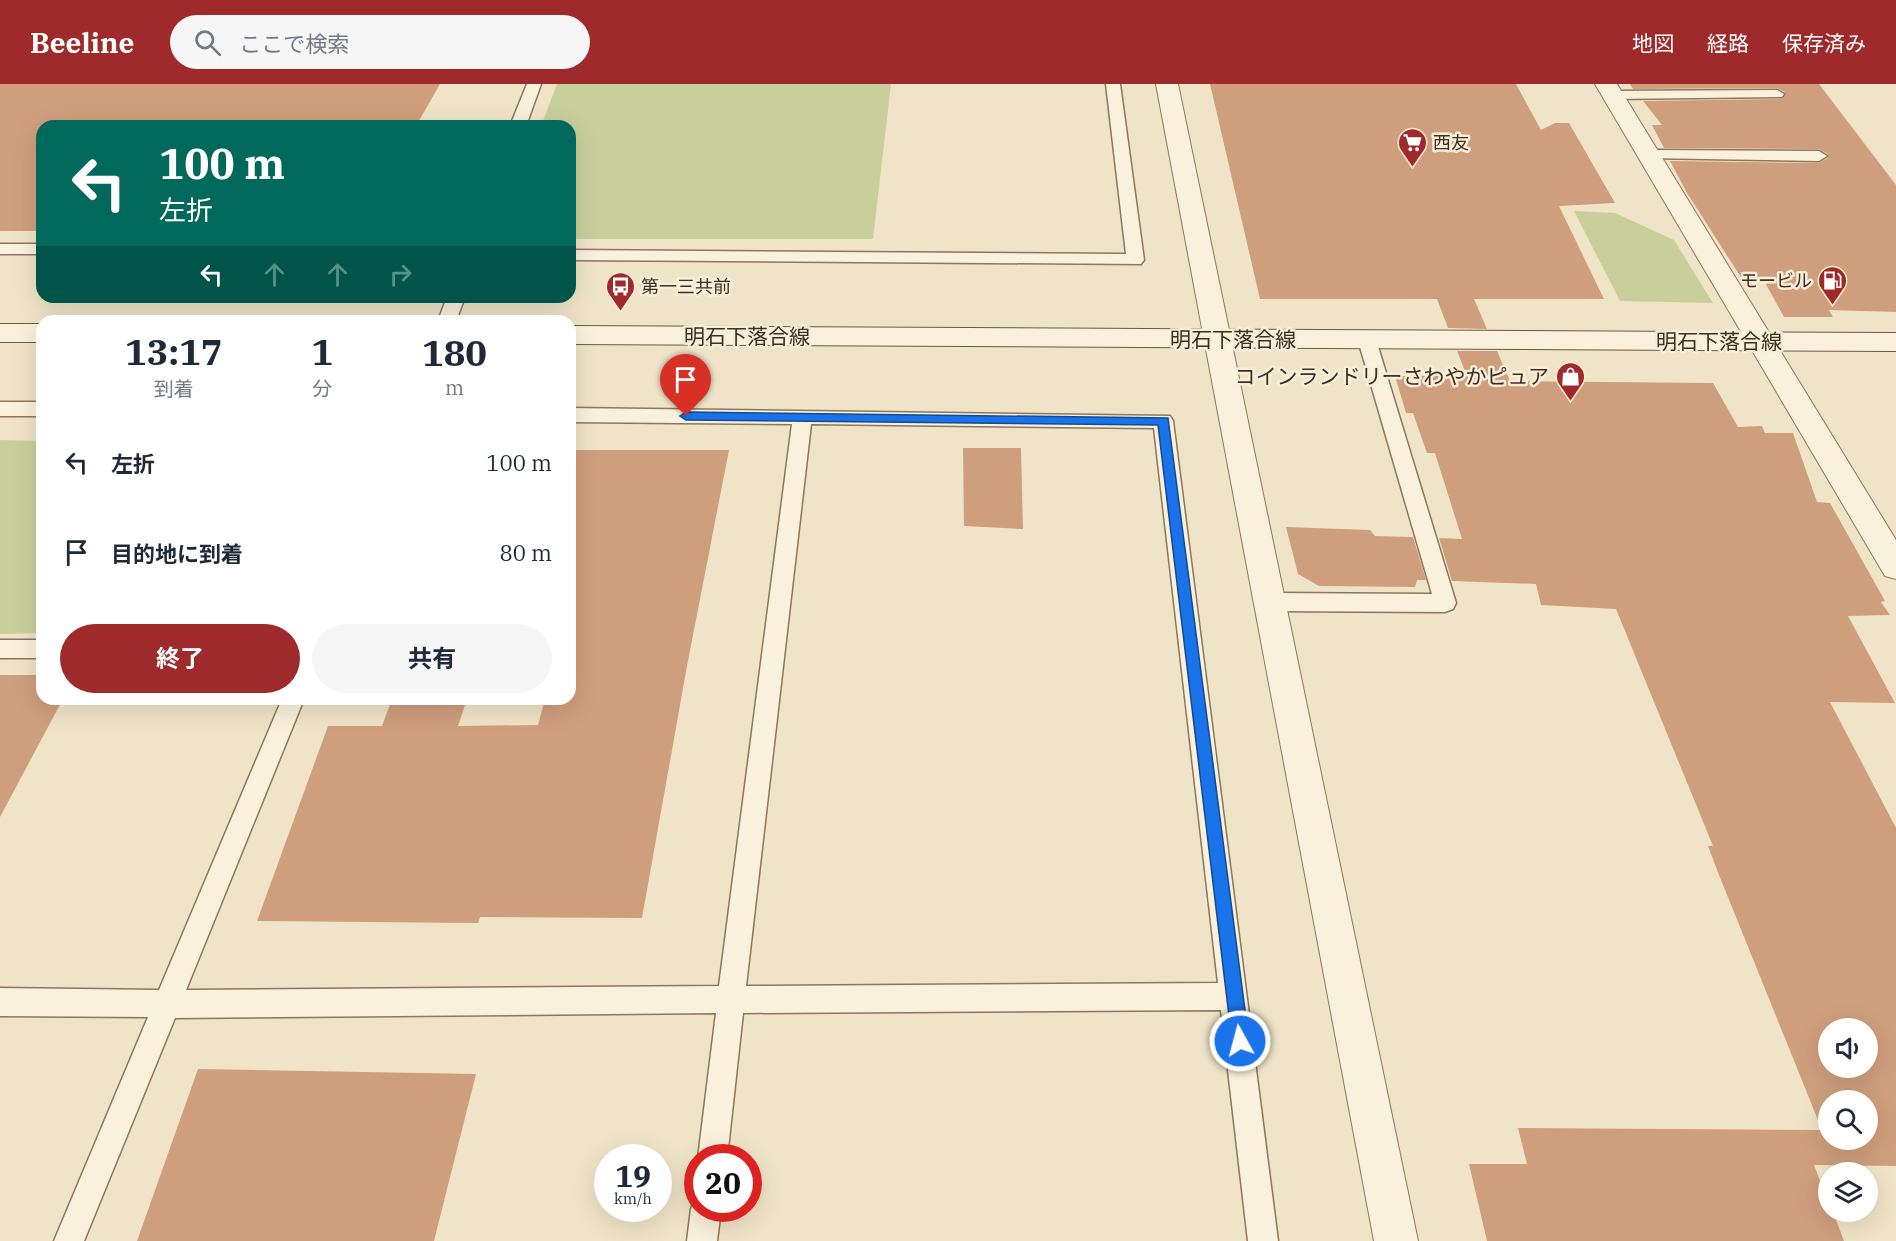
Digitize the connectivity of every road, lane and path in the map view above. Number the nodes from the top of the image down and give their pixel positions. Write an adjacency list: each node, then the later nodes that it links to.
1 (534, 84): 7 (lane)
2 (1113, 84): 12 (lane)
3 (1167, 84): 16 (street)
4 (1609, 89): 5 (lane); 8 (street)
5 (1683, 89): 6 (lane)
6 (1777, 94)
7 (520, 120)
8 (1651, 155): 9 (lane); 18 (street)
9 (1819, 156)
10 (0, 249): 11 (lane)
11 (36, 249)
12 (576, 255)
13 (0, 333): 14 (street)
14 (36, 333)
15 (576, 335): 16 (street, 明石下落合線)
16 (1218, 338): 17 (street, 明石下落合線); 25 (street)
17 (1367, 339): 18 (street, 明石下落合線); 25 (lane)
18 (1761, 341): 19 (street, 明石下落合線); 24 (street)
19 (1896, 342)
20 (0, 409): 21 (lane)
21 (36, 409)
22 (576, 415): 23 (lane)
23 (802, 417): 29 (lane); 30 (lane)
24 (1896, 567)
25 (1270, 602): 38 (street)
26 (0, 649): 27 (lane)
27 (36, 649)
28 (290, 705): 32 (lane)
29 (1235, 996): 30 (lane); 37 (lane)
30 (732, 999): 32 (lane); 33 (lane)
31 (0, 1002): 32 (lane)
32 (167, 1004): 35 (lane)
33 (714, 1144)
34 (704, 1222): 36 (lane)
35 (69, 1241)
36 (702, 1241)
37 (1263, 1241)
38 (1396, 1241)

